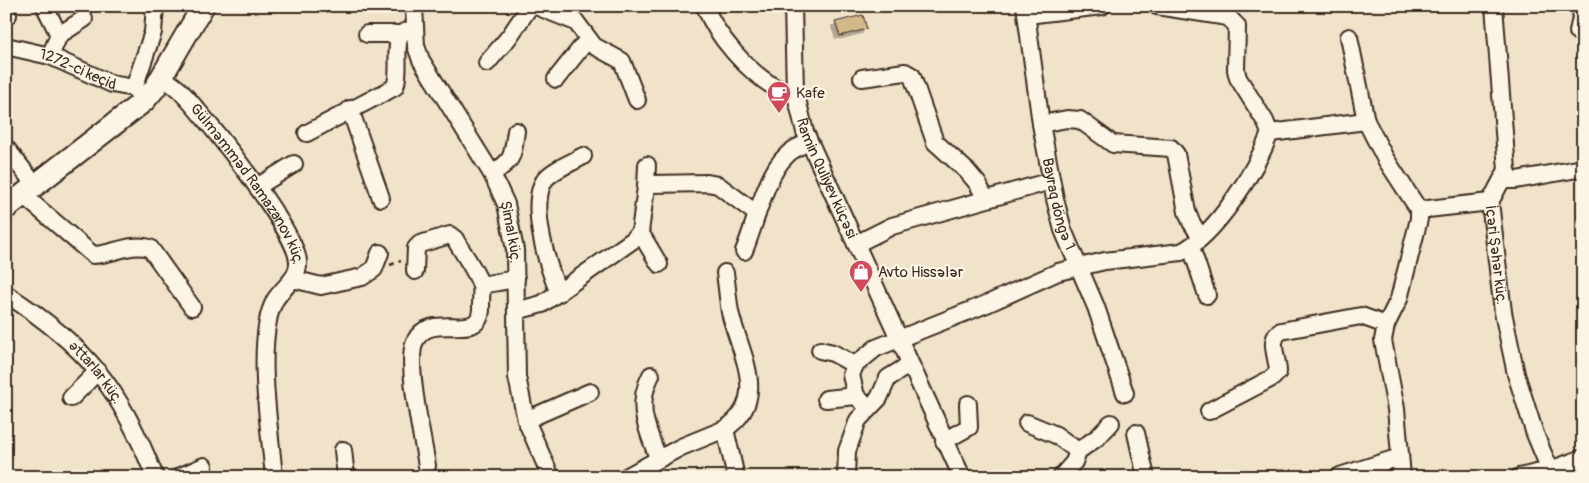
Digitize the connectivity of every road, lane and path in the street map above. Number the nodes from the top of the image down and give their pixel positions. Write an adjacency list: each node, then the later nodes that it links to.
1 (155, 6): 28 (street)
2 (203, 6): 24 (main road)
3 (414, 6): 15 (street, Şimal küç.)
4 (530, 6): 23 (street)
5 (536, 6): 20 (street)
6 (705, 6): 27 (street)
7 (793, 6): 27 (street, Ramin Quliyev küçəsi)
8 (1102, 6): 13 (street)
9 (1157, 6): 34 (street)
10 (1494, 6): 43 (street, İçəri Şəhər küç.)
11 (45, 7): 18 (street)
12 (1583, 8): 16 (street)
13 (1026, 11): 32 (street, Bayraq döngə 1)
14 (84, 19): 18 (street)
15 (407, 31): 17 (street); 30 (street); 42 (street, Şimal küç.)
16 (1578, 32)
17 (367, 34)
18 (59, 35): 22 (street)
19 (1349, 37): 31 (street)
20 (588, 39): 26 (street); 29 (street)
21 (6, 46): 22 (street, 1272-ci keçid)
22 (50, 56): 28 (street, 1272-ci keçid)
23 (487, 63)
24 (162, 77): 28 (main road); 45 (street, Gülməmməd Ramazanov küç.)
25 (862, 78): 49 (street)
26 (556, 79)
27 (795, 91): 36 (street, Ramin Quliyev küçəsi)
28 (139, 94): 47 (main road)
29 (637, 100)
30 (350, 109): 35 (street); 48 (street)
31 (1366, 121): 34 (street); 52 (street)
32 (1041, 124): 44 (street, Bayraq döngə 1); 55 (street)
33 (516, 132): 42 (street)
34 (1270, 133): 55 (street)
35 (307, 134)
36 (809, 142): 53 (street); 56 (street, Ramin Quliyev küçəsi)
37 (6, 148): 47 (street)
38 (583, 156): 66 (street)
39 (294, 164): 45 (street)
40 (647, 165): 46 (street)
41 (1583, 168): 43 (street)
42 (492, 174): 64 (street, Şimal küç.)
43 (1503, 180): 50 (street, İçəri Şəhər küç.)
44 (1051, 181): 49 (street); 61 (street, Bayraq döngə 1)
45 (257, 186): 63 (street, Gülməmməd Ramazanov küç.)
46 (646, 187): 53 (street); 54 (street)
47 (29, 190): 51 (main road); 69 (street)
48 (381, 198)
49 (985, 198): 56 (street)
50 (1490, 202): 52 (street); 99 (street, İçəri Şəhər küç.)
51 (6, 208)
52 (1419, 210): 71 (street)
53 (757, 214): 57 (street)
54 (640, 232): 60 (street); 66 (street)
55 (1196, 242): 61 (street); 68 (street)
56 (856, 244): 72 (street, Ramin Quliyev küçəsi)
57 (744, 251)
58 (378, 259): 59 (path); 63 (street)
59 (415, 264): 65 (street)
60 (659, 264)
61 (1077, 267): 72 (street); 79 (street, Bayraq döngə 1)
62 (725, 273): 89 (street)
63 (293, 278): 103 (street, Gülməmməd Ramazanov küç.)
64 (516, 280): 65 (street); 70 (street, Şimal küç.)
65 (481, 285): 98 (street)
66 (559, 293): 70 (street)
67 (6, 294): 76 (street, Əttarlar küç.)
68 (1207, 295)
69 (192, 307)
70 (516, 311): 86 (street, Şimal küç.)
71 (1386, 325): 85 (street); 95 (street)
72 (897, 338): 74 (street); 75 (street, Ramin Quliyev küçəsi)
73 (820, 350): 74 (street)
74 (855, 365): 80 (street)
75 (909, 365): 84 (street); 91 (street, Ramin Quliyev küçəsi)
76 (98, 371): 81 (street); 101 (street, Əttarlar küç.)
77 (652, 375): 94 (street)
78 (590, 392): 86 (street)
79 (1124, 393)
80 (856, 396): 82 (street); 84 (street)
81 (70, 398)
82 (826, 399)
83 (968, 404): 91 (street)
84 (869, 408): 108 (street)
85 (1209, 411)
86 (526, 420): 105 (street, Şimal küç.)
87 (1111, 422): 93 (street)
88 (1028, 423): 93 (street)
89 (725, 429): 94 (street); 107 (street)
90 (1136, 434): 111 (street)
91 (944, 440): 109 (street, Ramin Quliyev küçəsi)
92 (343, 450): 104 (street)
93 (1078, 451): 110 (street)
94 (658, 458): 106 (street)
95 (1400, 458): 100 (street); 112 (street)
96 (1583, 458): 99 (street)
97 (204, 466): 102 (street)
98 (427, 466)
99 (1552, 473): 113 (street)
100 (1340, 476)
101 (155, 477)
102 (179, 477)
103 (274, 477)
104 (346, 477)
105 (551, 477)
106 (626, 477)
107 (736, 477)
108 (846, 477)
109 (962, 477)
110 (1061, 477)
111 (1146, 477)
112 (1402, 477)
113 (1519, 477)

